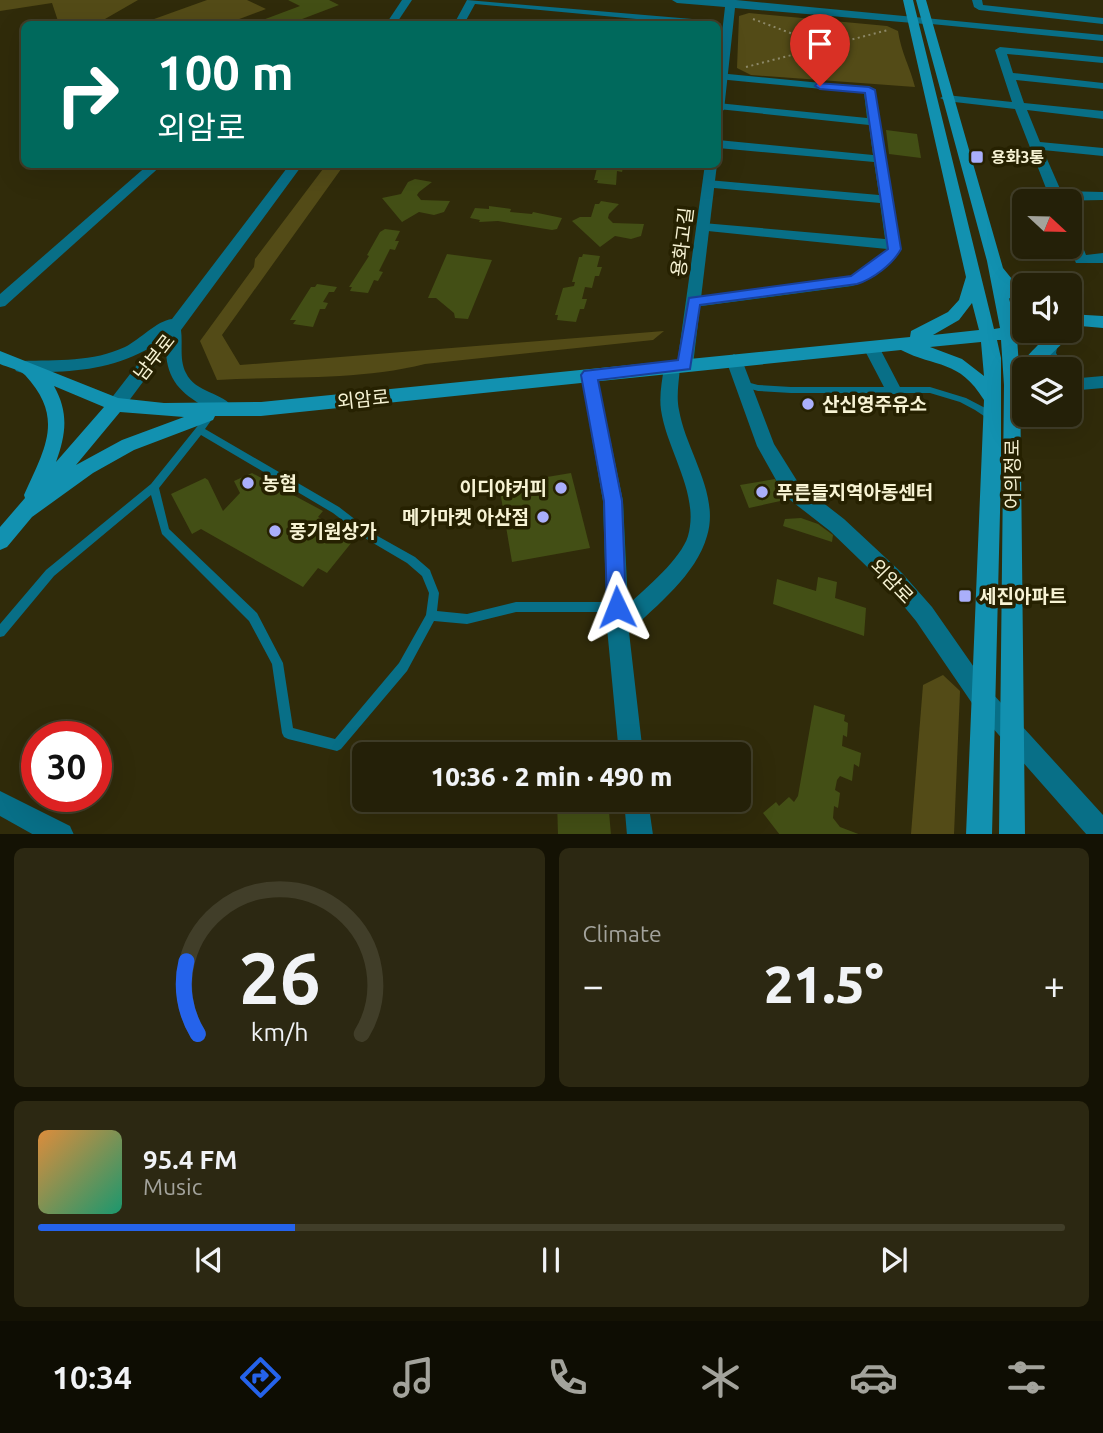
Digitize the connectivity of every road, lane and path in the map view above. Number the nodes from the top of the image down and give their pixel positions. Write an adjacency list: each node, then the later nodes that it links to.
1 (407, 0): 12 (street)
2 (598, 0): 9 (street)
3 (677, 0): 8 (street)
4 (908, 0): 18 (main road, 어의정로)
5 (921, 0): 18 (main road, 어의정로)
6 (977, 0): 10 (street)
7 (472, 1): 9 (street); 13 (street)
8 (731, 2): 17 (street); 18 (street)
9 (593, 13): 14 (street); 15 (street)
10 (1078, 14): 16 (street); 19 (street)
11 (743, 15): 21 (path)
12 (393, 21)
13 (461, 21)
14 (590, 21)
15 (678, 21)
16 (1103, 21)
17 (721, 23)
18 (912, 23): 19 (street); 21 (path); 27 (main road, 어의정로); 49 (main road, 어의정로)
19 (1088, 36): 20 (street); 22 (street)
20 (1103, 38)
21 (825, 46): 23 (path)
22 (1102, 63): 25 (street)
23 (738, 69)
24 (721, 76): 31 (street)
25 (1009, 76): 26 (street); 28 (street)
26 (1103, 86)
27 (946, 98): 28 (street); 48 (main road, 어의정로)
28 (1019, 105): 30 (street); 33 (street)
29 (721, 108): 31 (street)
30 (1103, 115)
31 (875, 122): 35 (street)
32 (721, 144): 35 (street)
33 (1035, 145): 34 (street); 40 (street)
34 (1103, 152)
35 (880, 159): 43 (street)
36 (152, 168): 51 (street)
37 (295, 168): 53 (street, 남부로)
38 (710, 168): 39 (street, 용화고길)
39 (708, 184): 43 (street); 44 (street, 용화고길)
40 (1052, 189)
41 (1103, 196): 42 (street)
42 (1082, 197)
43 (886, 200): 45 (street)
44 (703, 227): 45 (street); 52 (street, 용화고길)
45 (893, 244): 52 (street)
46 (1103, 258): 47 (street)
47 (1081, 259)
48 (993, 261): 50 (main road); 54 (main road, 어의정로)
49 (973, 270): 59 (main road, 어의정로); 61 (main road)
50 (1012, 292)
51 (0, 302)
52 (694, 302): 67 (street, 용화고길)
53 (193, 306): 57 (street, 남부로); 68 (street)
54 (1012, 313)
55 (1103, 323): 56 (main road)
56 (1082, 326)
57 (174, 331): 72 (street, 남부로); 74 (street)
58 (1012, 333): 59 (main road, 외암로)
59 (988, 335): 61 (main road, 외암로); 73 (main road, 어의정로)
60 (1050, 343): 64 (main road); 65 (street)
61 (893, 344): 62 (main road, 외암로); 73 (main road)
62 (871, 347): 66 (main road, 외암로); 71 (street)
63 (0, 357): 68 (main road, 외암로)
64 (1038, 357)
65 (1050, 357)
66 (734, 360): 67 (main road, 외암로); 70 (street, 외암로)
67 (679, 366): 69 (main road, 외암로); 82 (street, 용화고길)
68 (22, 367): 72 (main road, 외암로); 78 (main road)
69 (589, 375): 74 (main road, 외암로); 80 (street)
70 (743, 384): 71 (lane); 84 (street, 외암로)
71 (893, 389): 73 (lane)
72 (117, 405): 74 (main road, 외암로); 78 (main road, 남부로)
73 (993, 409): 84 (main road, 어의정로)
74 (218, 411): 76 (lane); 78 (main road)
75 (1017, 427): 85 (main road, 어의정로)
76 (200, 430): 77 (lane); 81 (lane)
77 (154, 487): 81 (lane); 83 (lane)
78 (26, 511): 79 (main road, 남부로)
79 (0, 541)
80 (617, 607): 81 (lane); 82 (street)
81 (431, 616)
82 (618, 628): 86 (street)
83 (0, 632)
84 (984, 701): 85 (street, 외암로); 91 (main road, 어의정로)
85 (1013, 733): 92 (main road, 어의정로); 93 (street, 외암로)
86 (630, 742)
87 (0, 803): 89 (street)
88 (637, 812): 90 (street)
89 (59, 834)
90 (640, 834)
91 (979, 834)
92 (1012, 834)
93 (1103, 834)

